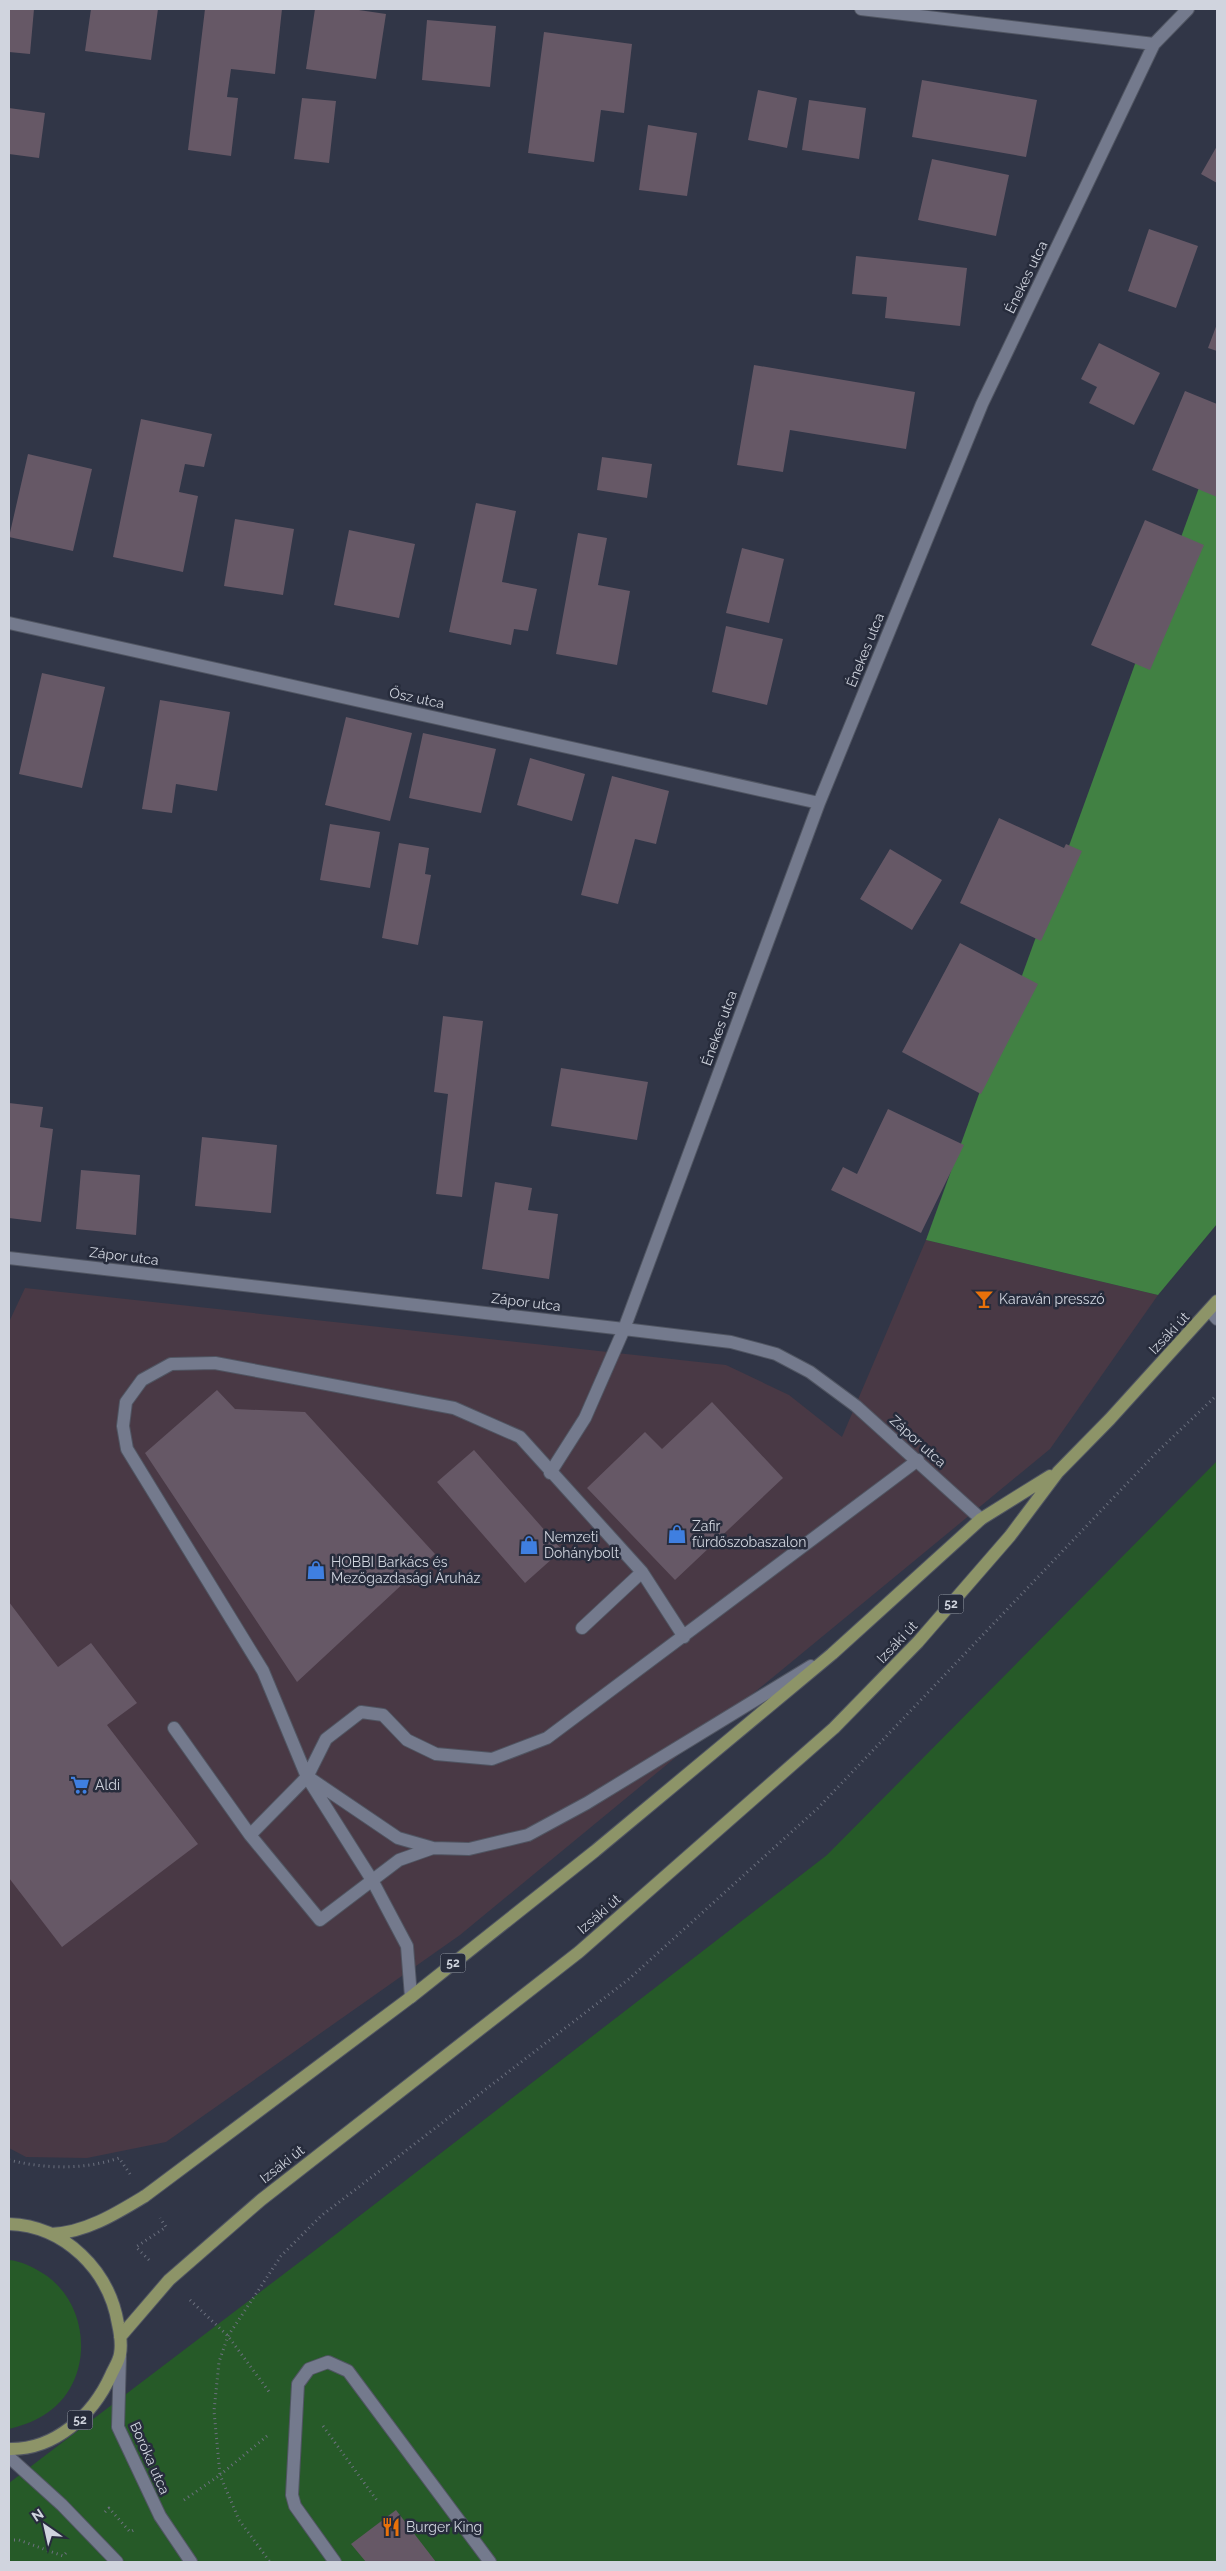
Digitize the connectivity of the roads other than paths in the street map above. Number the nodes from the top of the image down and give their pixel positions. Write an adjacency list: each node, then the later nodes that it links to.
1 (861, 9): 3 (street)
2 (1188, 9): 3 (street, Énekes utca)
3 (1154, 44): 5 (street, Énekes utca)
4 (9, 623): 5 (street, Ősz utca)
5 (819, 802): 8 (street, Énekes utca)
6 (9, 1258): 8 (street, Zápor utca)
7 (1215, 1310): 10 (main road, Izsáki út / 52)
8 (624, 1329): 9 (street, Zápor utca); 11 (street, Énekes utca)
9 (918, 1460): 12 (street, Zápor utca); 15 (street)
10 (1058, 1472): 12 (main road, Izsáki út / 52); 25 (main road, Izsáki út / 52)
11 (550, 1473): 13 (street); 18 (street)
12 (981, 1519): 16 (main road, Izsáki út / 52)
13 (642, 1572): 14 (street); 15 (street)
14 (582, 1628)
15 (684, 1637): 18 (street)
16 (832, 1654): 20 (street); 22 (main road, Izsáki út / 52)
17 (174, 1728): 19 (street)
18 (307, 1776): 19 (street); 20 (street); 21 (street)
19 (250, 1835): 21 (street)
20 (433, 1848): 21 (street)
21 (372, 1880): 22 (street)
22 (410, 1997): 24 (main road, Izsáki út / 52)
23 (9, 2224): 24 (main road, 52)
24 (52, 2234): 25 (main road, 52)
25 (120, 2336): 26 (main road, 52)
26 (120, 2354): 27 (main road, 52); 30 (street, Boróka utca)
27 (9, 2449)
28 (9, 2457): 29 (street)
29 (117, 2562)
30 (191, 2562)
31 (335, 2562): 32 (street)
32 (490, 2562)

